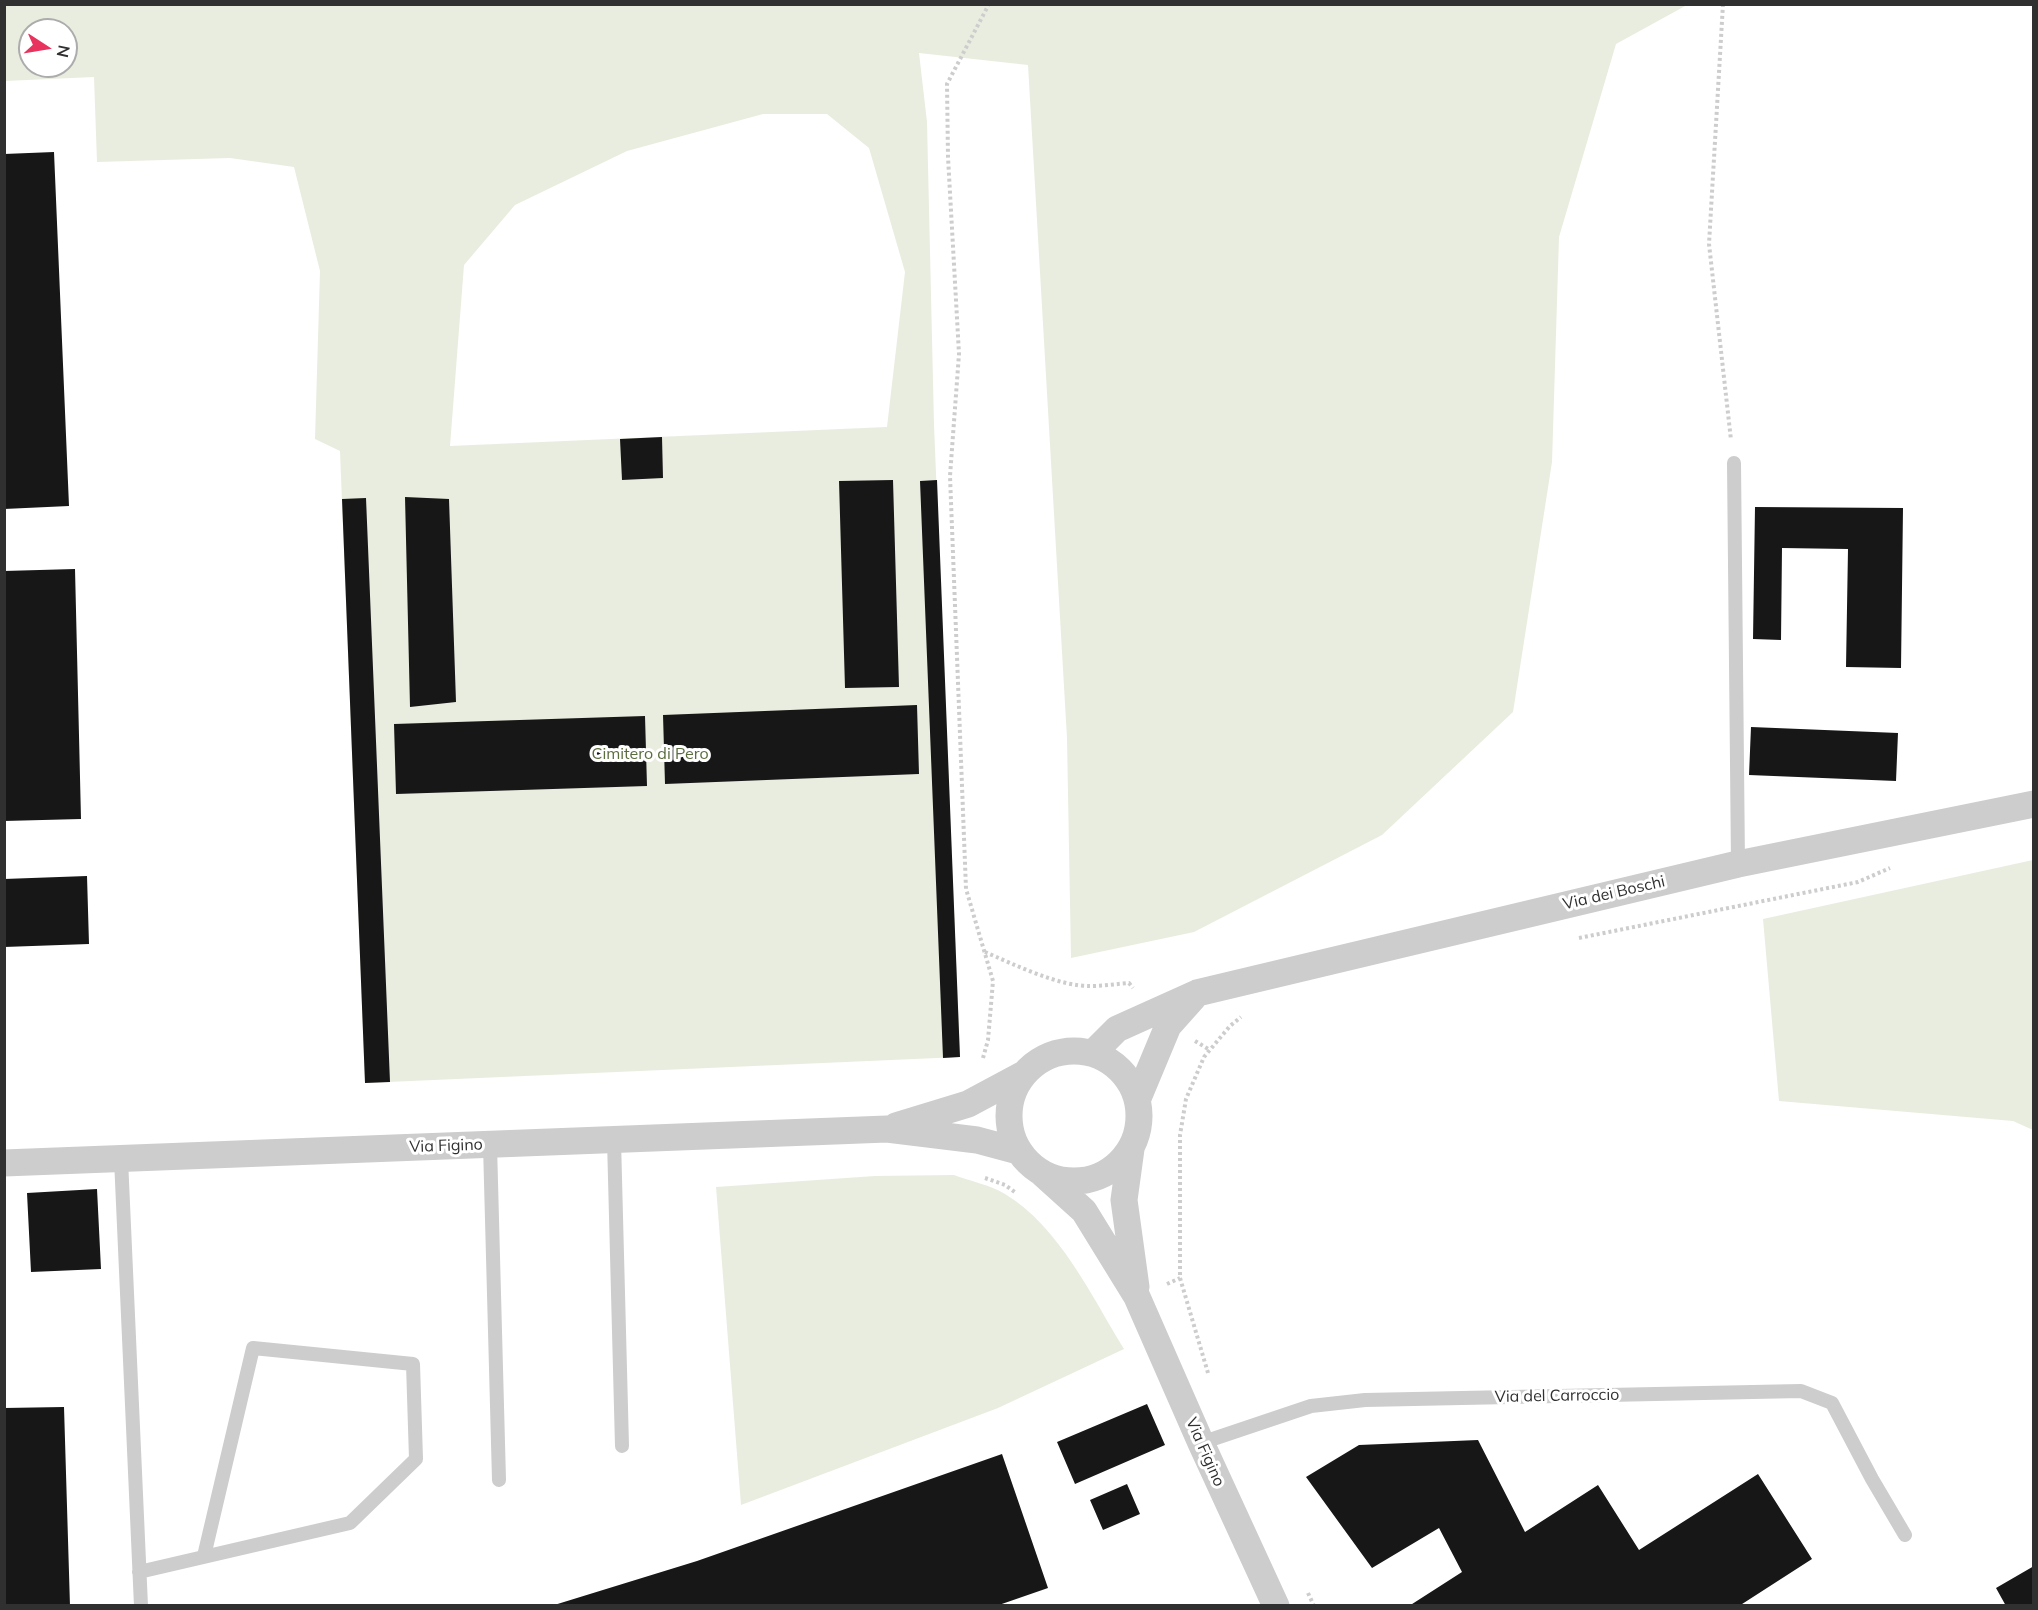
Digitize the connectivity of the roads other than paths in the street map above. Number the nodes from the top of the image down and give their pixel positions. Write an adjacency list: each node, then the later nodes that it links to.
1 (1734, 463): 3 (lane)
2 (2034, 804): 3 (street, Via dei Boschi)
3 (1738, 864): 4 (street, Via dei Boschi)
4 (1160, 1019): 5 (street, Via dei Boschi); 7 (street, Via dei Boschi)
5 (1093, 1053): 6 (street); 7 (street)
6 (1024, 1074): 8 (street, Via Figino); 12 (street)
7 (1138, 1098): 11 (street)
8 (886, 1129): 9 (street, Via Figino); 12 (street, Via Figino)
9 (614, 1140): 10 (street, Via Figino); 18 (lane)
10 (490, 1145): 13 (street, Via Figino); 19 (lane)
11 (1131, 1149): 15 (street); 16 (street, Via Figino)
12 (1018, 1151): 15 (street)
13 (121, 1159): 14 (street, Via Figino); 22 (lane)
14 (4, 1163)
15 (1043, 1174): 16 (street, Via Figino)
16 (1137, 1297): 17 (street, Via Figino)
17 (1201, 1443): 20 (lane, Via del Carroccio); 24 (street, Via Figino)
18 (622, 1446)
19 (499, 1480)
20 (1905, 1535)
21 (204, 1556): 21 (lane); 22 (lane)
22 (139, 1572): 23 (lane)
23 (141, 1605)
24 (1276, 1605)

